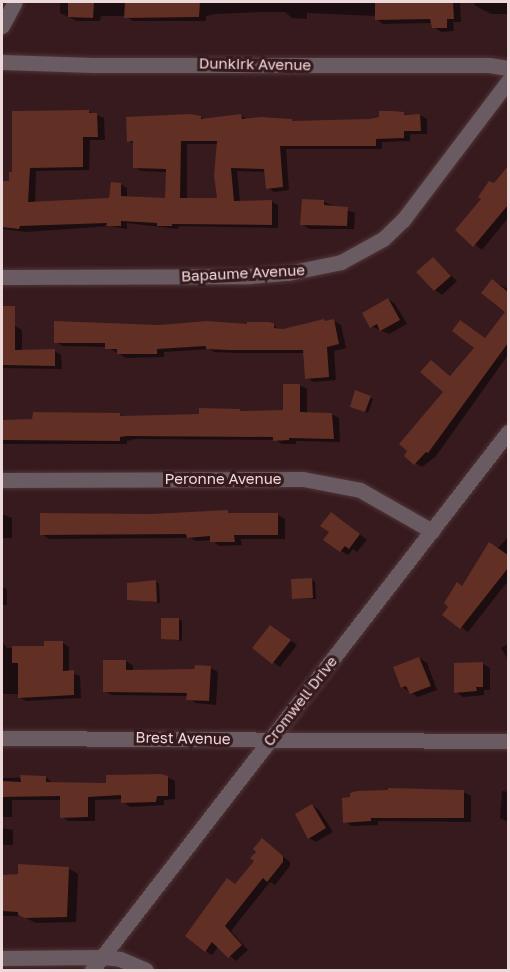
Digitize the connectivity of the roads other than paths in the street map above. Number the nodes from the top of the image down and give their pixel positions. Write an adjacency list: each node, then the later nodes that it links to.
1 (15, 2): 2 (street)
2 (2, 26)
3 (2, 62): 4 (street, Dunkirk Avenue)
4 (508, 68)
5 (508, 81): 6 (street, Bapaume Avenue)
6 (2, 277)
7 (508, 432): 9 (street, Cromwell Drive)
8 (2, 480): 9 (street, Peronne Avenue)
9 (432, 531): 11 (street, Cromwell Drive)
10 (2, 738): 11 (street, Brest Avenue)
11 (270, 738): 12 (street, Brest Avenue); 13 (street, Cromwell Drive)
12 (508, 741)
13 (102, 957): 14 (street); 15 (street, Cromwell Drive); 16 (street)
14 (2, 958)
15 (92, 970)
16 (146, 970)

